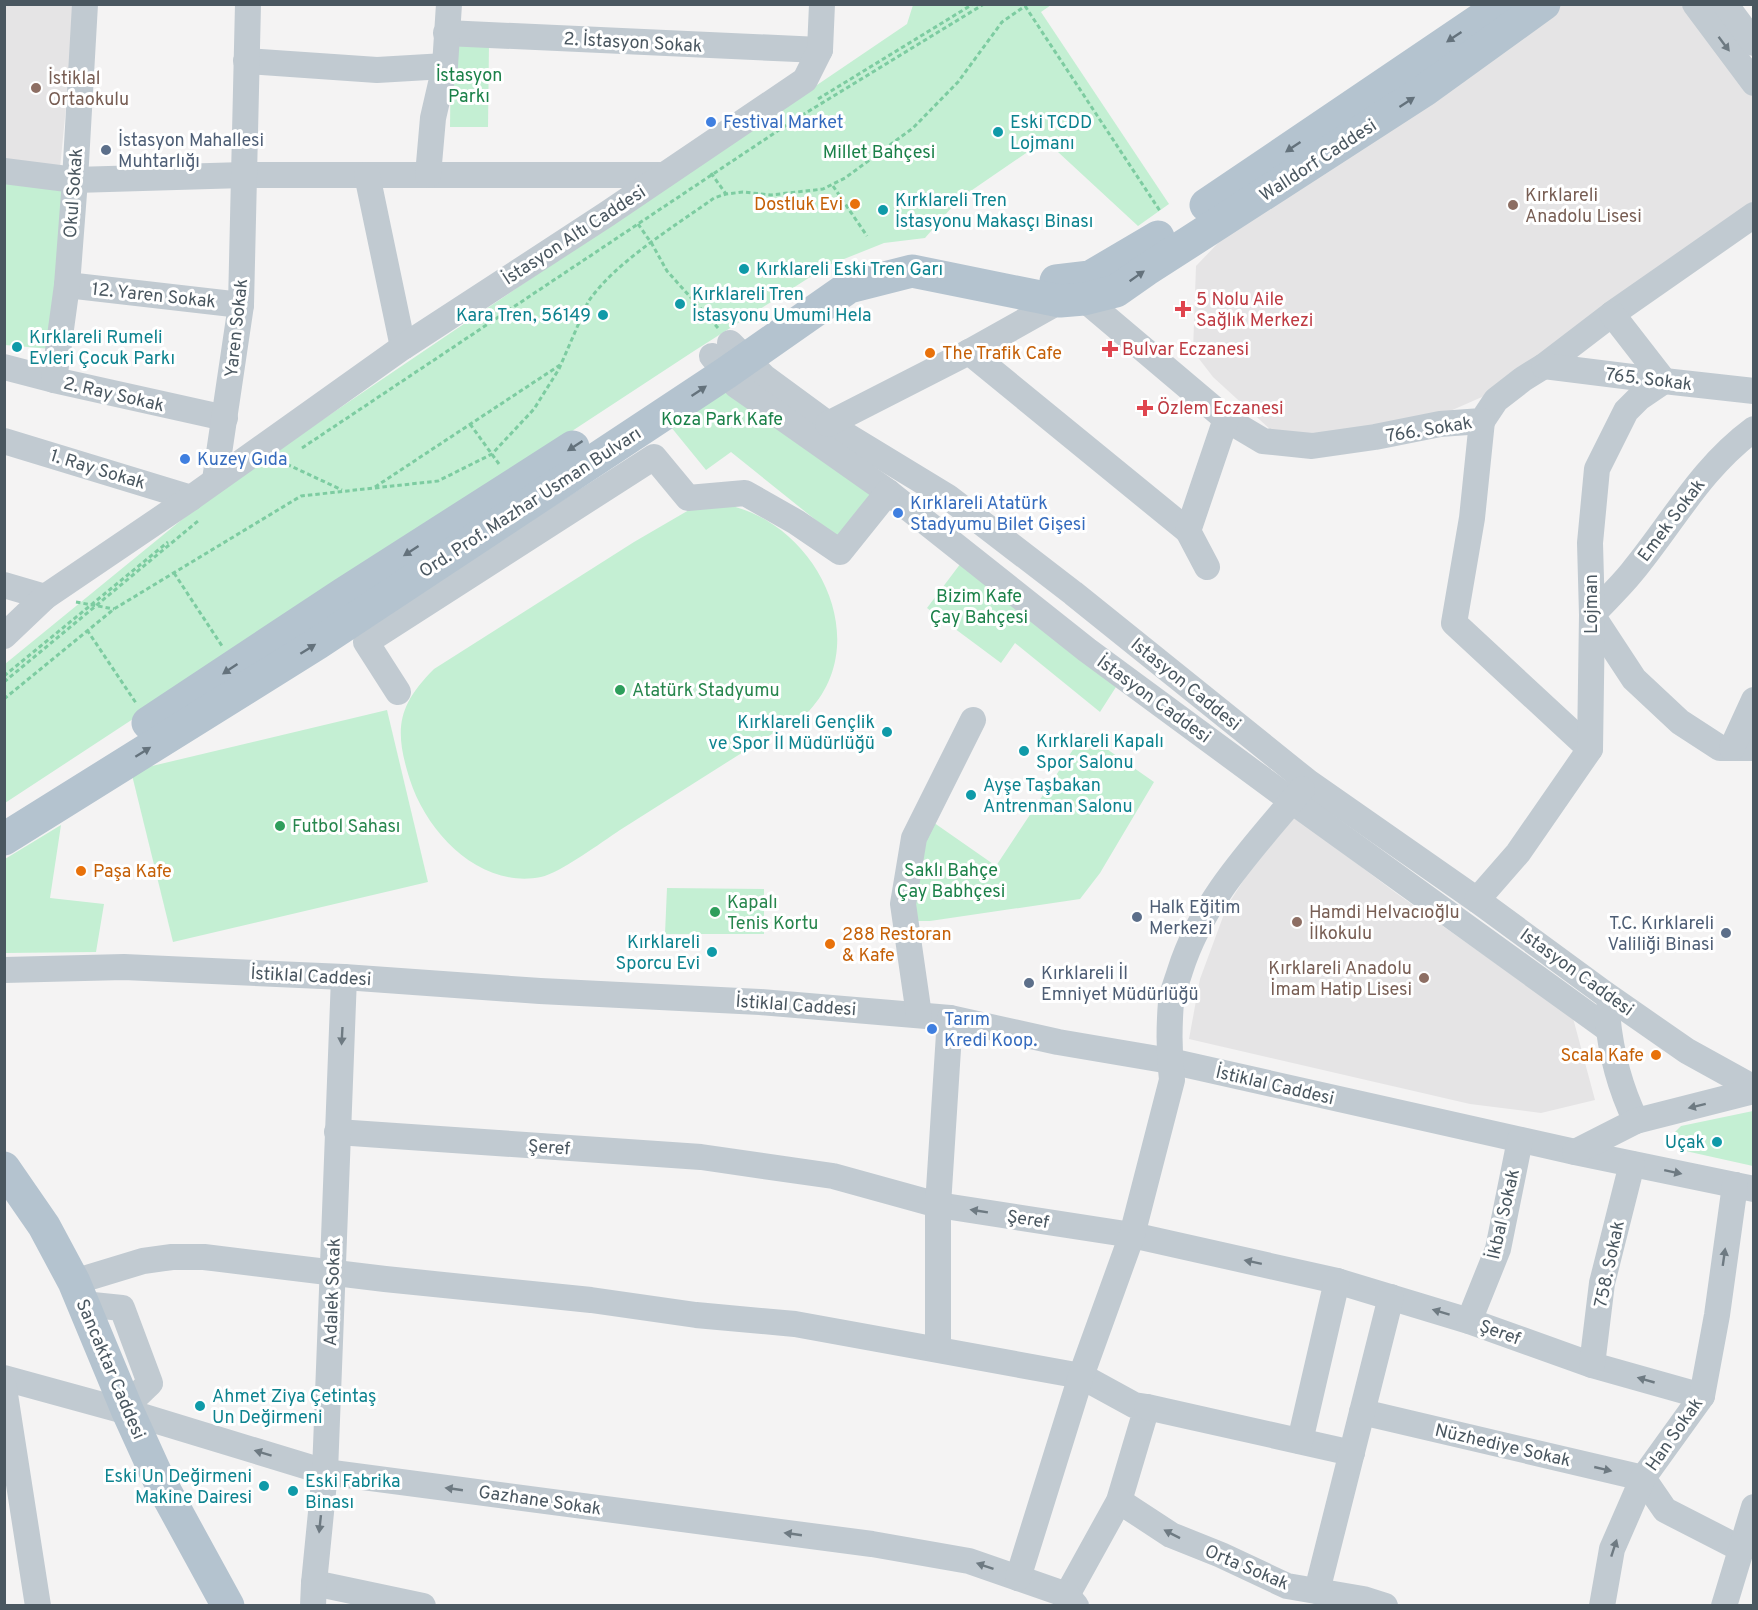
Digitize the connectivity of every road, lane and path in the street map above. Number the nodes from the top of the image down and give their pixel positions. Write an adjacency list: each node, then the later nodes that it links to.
1 (85, 4): 26 (street, Okul Sokak)
2 (248, 4): 15 (street, Yaren Sokak)
3 (448, 4): 12 (street)
4 (822, 4): 14 (street, İstasyon Altı Caddesi)
5 (973, 4): 18 (path)
6 (984, 4): 21 (path)
7 (1503, 4): 36 (main road, Walldorf Caddesi, one-way to 36)
8 (1544, 4): 36 (main road, Walldorf Caddesi, one-way to 8)
9 (1695, 4): 17 (street, one-way to 17)
10 (1725, 4): 13 (street)
11 (1026, 5): 27 (path); 30 (path)
12 (446, 33): 14 (street, 2. İstasyon Sokak); 16 (street)
13 (1754, 43)
14 (820, 50): 19 (street, İstasyon Altı Caddesi)
15 (246, 61): 16 (street); 22 (street, Yaren Sokak)
16 (446, 66): 24 (street)
17 (1754, 83)
18 (815, 101)
19 (697, 153): 21 (path); 25 (street, İstasyon Altı Caddesi)
20 (4, 171): 26 (street)
21 (712, 174): 28 (path); 32 (path)
22 (244, 175): 23 (street); 26 (street); 37 (street, Yaren Sokak)
23 (367, 175): 24 (street); 40 (street)
24 (428, 175): 25 (street)
25 (664, 175): 29 (street, İstasyon Altı Caddesi)
26 (75, 180): 35 (street, Okul Sokak)
27 (832, 185): 28 (path); 33 (path)
28 (726, 194): 34 (path)
29 (623, 203): 32 (path); 40 (street, İstasyon Altı Caddesi)
30 (1160, 211)
31 (1754, 215): 38 (street, 766. Sokak)
32 (638, 224): 34 (path); 57 (path)
33 (867, 236)
34 (652, 243): 42 (path); 43 (path)
35 (67, 285): 37 (street, 12. Yaren Sokak); 46 (street, Okul Sokak)
36 (1078, 292): 41 (street); 42 (main road, Ord. Prof. Mazhar Usman Bulvarı); 50 (street, 766. Sokak)
37 (241, 305): 49 (street, Yaren Sokak)
38 (1612, 314): 44 (street, 766. Sokak); 47 (street)
39 (448, 345): 56 (path)
40 (403, 347): 58 (street, İstasyon Altı Caddesi)
41 (969, 352): 53 (street); 66 (street)
42 (728, 358): 53 (street, Istasyon Caddesi); 64 (street, İstasyon Caddesi); 87 (main road, Ord. Prof. Mazhar Usman Bulvarı, one-way to 87); 88 (main road, Ord. Prof. Mazhar Usman Bulvarı, one-way to 42)
43 (561, 364): 52 (path); 59 (path)
44 (1544, 366): 47 (street, 765. Sokak); 51 (street, 766. Sokak)
45 (4, 367): 46 (street, 2. Ray Sokak)
46 (54, 380): 49 (street, 2. Ray Sokak)
47 (1664, 381): 48 (street, 765. Sokak); 73 (street, Lojman)
48 (1754, 391)
49 (225, 418): 61 (street, Yaren Sokak)
50 (1226, 418): 51 (street, 766. Sokak); 66 (street)
51 (1482, 421): 85 (street)
52 (470, 424): 59 (path); 62 (path)
53 (828, 424): 86 (street, Istasyon Caddesi)
54 (1754, 429): 73 (street, Emek Sokak)
55 (4, 441): 65 (street, 1. Ray Sokak)
56 (299, 445)
57 (294, 453)
58 (279, 454): 61 (street, İstasyon Altı Caddesi); 63 (path)
59 (492, 454): 60 (path); 62 (path)
60 (502, 469)
61 (215, 480): 65 (street, İstasyon Altı Caddesi)
62 (374, 487): 63 (path)
63 (342, 490): 68 (path)
64 (888, 492): 79 (street); 86 (street, İstasyon Caddesi)
65 (197, 511): 70 (street, İstasyon Altı Caddesi); 71 (path)
66 (1188, 531): 67 (street)
67 (1207, 567)
68 (174, 573): 72 (path); 76 (path)
69 (4, 585): 70 (street)
70 (45, 597): 71 (path); 75 (street, İstasyon Altı Caddesi)
71 (93, 605): 72 (path); 77 (path); 78 (path)
72 (114, 609): 74 (path)
73 (1592, 615): 84 (street); 85 (street, Lojman)
74 (87, 630): 80 (path); 82 (path)
75 (4, 636)
76 (225, 650)
77 (4, 676)
78 (4, 682)
79 (398, 692)
80 (4, 699)
81 (1754, 700): 84 (street)
82 (138, 707)
83 (973, 720): 93 (street)
84 (1743, 748)
85 (1590, 749): 89 (street)
86 (1300, 792): 89 (street, Istasyon Caddesi); 95 (street, İstasyon Caddesi); 96 (street)
87 (4, 818)
88 (4, 839)
89 (1478, 900): 92 (street, Istasyon Caddesi)
90 (4, 970): 91 (street, İstiklal Caddesi)
91 (344, 977): 93 (street, İstiklal Caddesi); 99 (street, Adalek Sokak, one-way to 99)
92 (1605, 994): 95 (street); 97 (street, Istasyon Caddesi)
93 (919, 1014): 94 (street, İstiklal Caddesi)
94 (950, 1018): 96 (street, İstiklal Caddesi); 105 (street)
95 (1608, 1029): 98 (street)
96 (1170, 1061): 100 (street, İstiklal Caddesi); 106 (street)
97 (1754, 1090): 98 (street, one-way to 98)
98 (1636, 1121): 101 (street)
99 (337, 1132): 105 (street, Şeref); 107 (street, Adalek Sokak)
100 (1520, 1140): 101 (street, İstiklal Caddesi); 111 (street, İkbal Sokak)
101 (1575, 1152): 102 (street, İstiklal Caddesi)
102 (1632, 1164): 104 (street, İstiklal Caddesi, one-way to 104); 113 (street, 758. Sokak)
103 (4, 1168): 109 (main road, Sancaktar Caddesi)
104 (1744, 1187): 117 (street, Han Sokak, one-way to 104)
105 (938, 1205): 106 (street, Şeref, one-way to 105); 112 (street)
106 (1132, 1235): 108 (street, Şeref, one-way to 106); 114 (street)
107 (332, 1272): 109 (street); 112 (street); 123 (street, Adalek Sokak)
108 (1337, 1281): 110 (street, Şeref); 121 (street)
109 (79, 1293): 119 (main road, Sancaktar Caddesi)
110 (1391, 1297): 111 (street, Şeref, one-way to 110); 120 (street)
111 (1469, 1321): 113 (street, Şeref)
112 (938, 1349): 114 (street)
113 (1592, 1365): 117 (street, Şeref, one-way to 113)
114 (1081, 1376): 118 (street); 128 (street)
115 (4, 1378): 119 (street, Gazhane Sokak)
116 (4, 1389): 132 (street)
117 (1702, 1396): 124 (street, Han Sokak)
118 (1147, 1407): 121 (street); 125 (street)
119 (127, 1409): 123 (street, Gazhane Sokak, one-way to 119); 133 (main road, Sancaktar Caddesi)
120 (1362, 1412): 122 (street); 124 (street, Nüzhediye Sokak, one-way to 124)
121 (1300, 1441): 122 (street)
122 (1352, 1453): 129 (street)
123 (325, 1472): 128 (street, Gazhane Sokak, one-way to 123); 130 (street, Adalek Sokak, one-way to 130)
124 (1643, 1478): 127 (street); 136 (street, Han Sokak, one-way to 124)
125 (1119, 1501): 129 (street, Orta Sokak, one-way to 125); 131 (street)
126 (1754, 1507): 127 (street)
127 (1744, 1561): 137 (street)
128 (1018, 1578): 131 (street, Gazhane Sokak)
129 (1317, 1592): 135 (street, Orta Sokak)
130 (313, 1594): 134 (street)
131 (1071, 1600)
132 (38, 1605)
133 (228, 1605)
134 (423, 1605)
135 (1385, 1605)
136 (1602, 1605)
137 (1724, 1605)

